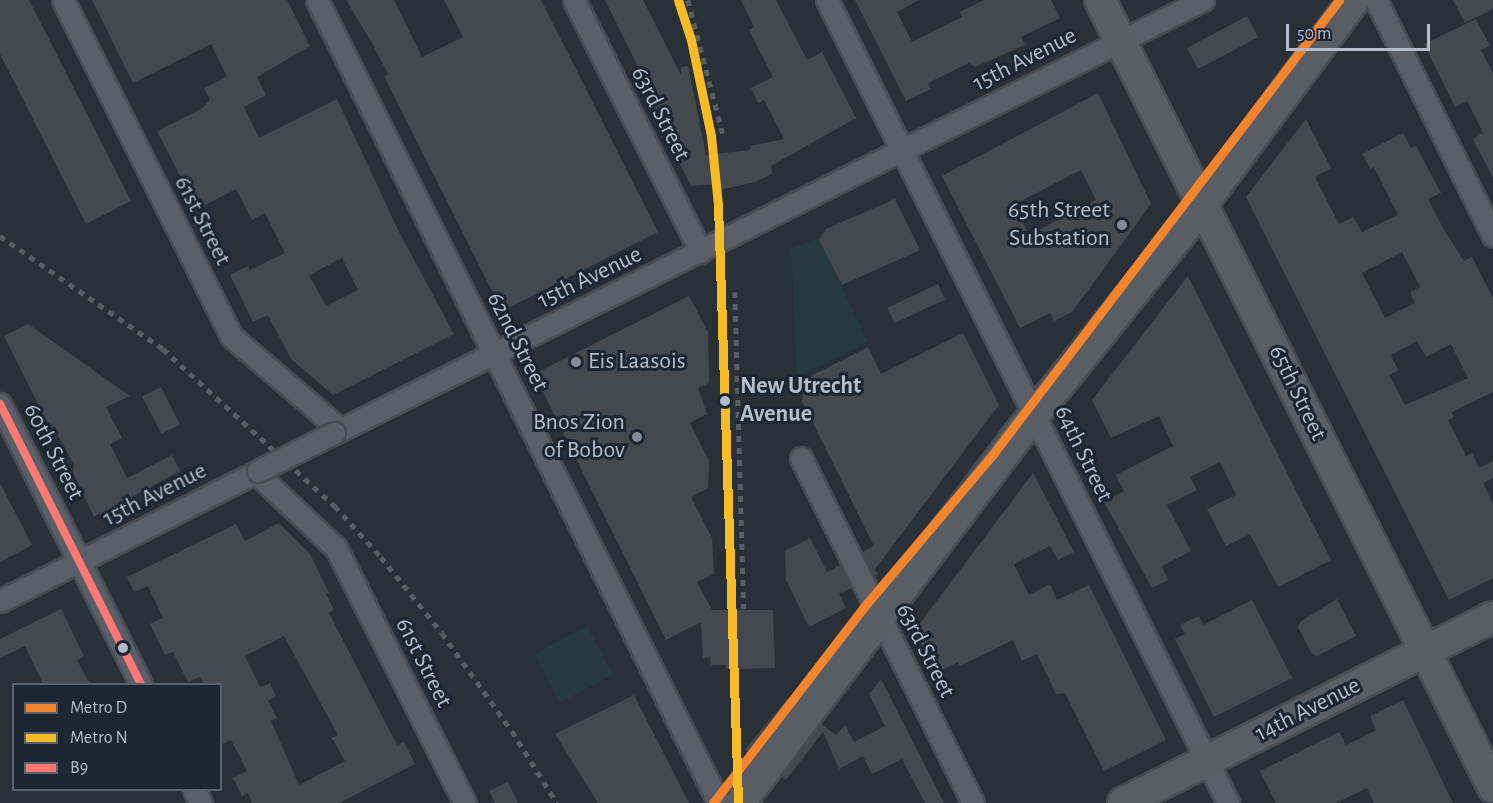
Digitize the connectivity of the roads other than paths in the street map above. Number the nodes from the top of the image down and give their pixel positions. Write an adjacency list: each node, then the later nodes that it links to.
1 (63, 0): 17 (street, 61st Street)
2 (317, 0): 14 (street, 62nd Street)
3 (574, 0): 13 (street, 63rd Street)
4 (827, 0): 10 (street, 64th Street)
5 (1100, 0): 9 (main road, 65th Street)
6 (1203, 0): 9 (street, 15th Avenue)
7 (1354, 0): 11 (main road)
8 (1376, 0): 12 (street)
9 (1119, 41): 10 (street, 15th Avenue); 11 (main road, 65th Street)
10 (902, 150): 13 (street, 15th Avenue); 16 (street, 64th Street)
11 (1202, 204): 16 (main road); 24 (main road, 65th Street)
12 (1493, 236)
13 (701, 252): 14 (street, 15th Avenue)
14 (494, 354): 17 (street, 15th Avenue); 29 (street, 62nd Street)
15 (0, 404): 20 (street, 60th Street)
16 (1035, 415): 23 (main road); 26 (street, 64th Street)
17 (338, 431): 19 (street, 15th Avenue, bridge)
18 (801, 458): 23 (street, 63rd Street)
19 (257, 472): 20 (street, 15th Avenue); 28 (street, 61st Street)
20 (80, 562): 21 (street, 15th Avenue); 25 (street, 60th Street)
21 (0, 601)
22 (1493, 617): 24 (main road, 14th Avenue)
23 (879, 618): 30 (main road); 31 (street, 63rd Street)
24 (1425, 651): 26 (main road, 14th Avenue); 27 (main road, 65th Street)
25 (140, 683)
26 (1207, 761): 32 (main road, 14th Avenue); 33 (street, 64th Street)
27 (1493, 786)
28 (465, 803)
29 (719, 803)
30 (740, 803)
31 (973, 803)
32 (1123, 803)
33 (1228, 803)

